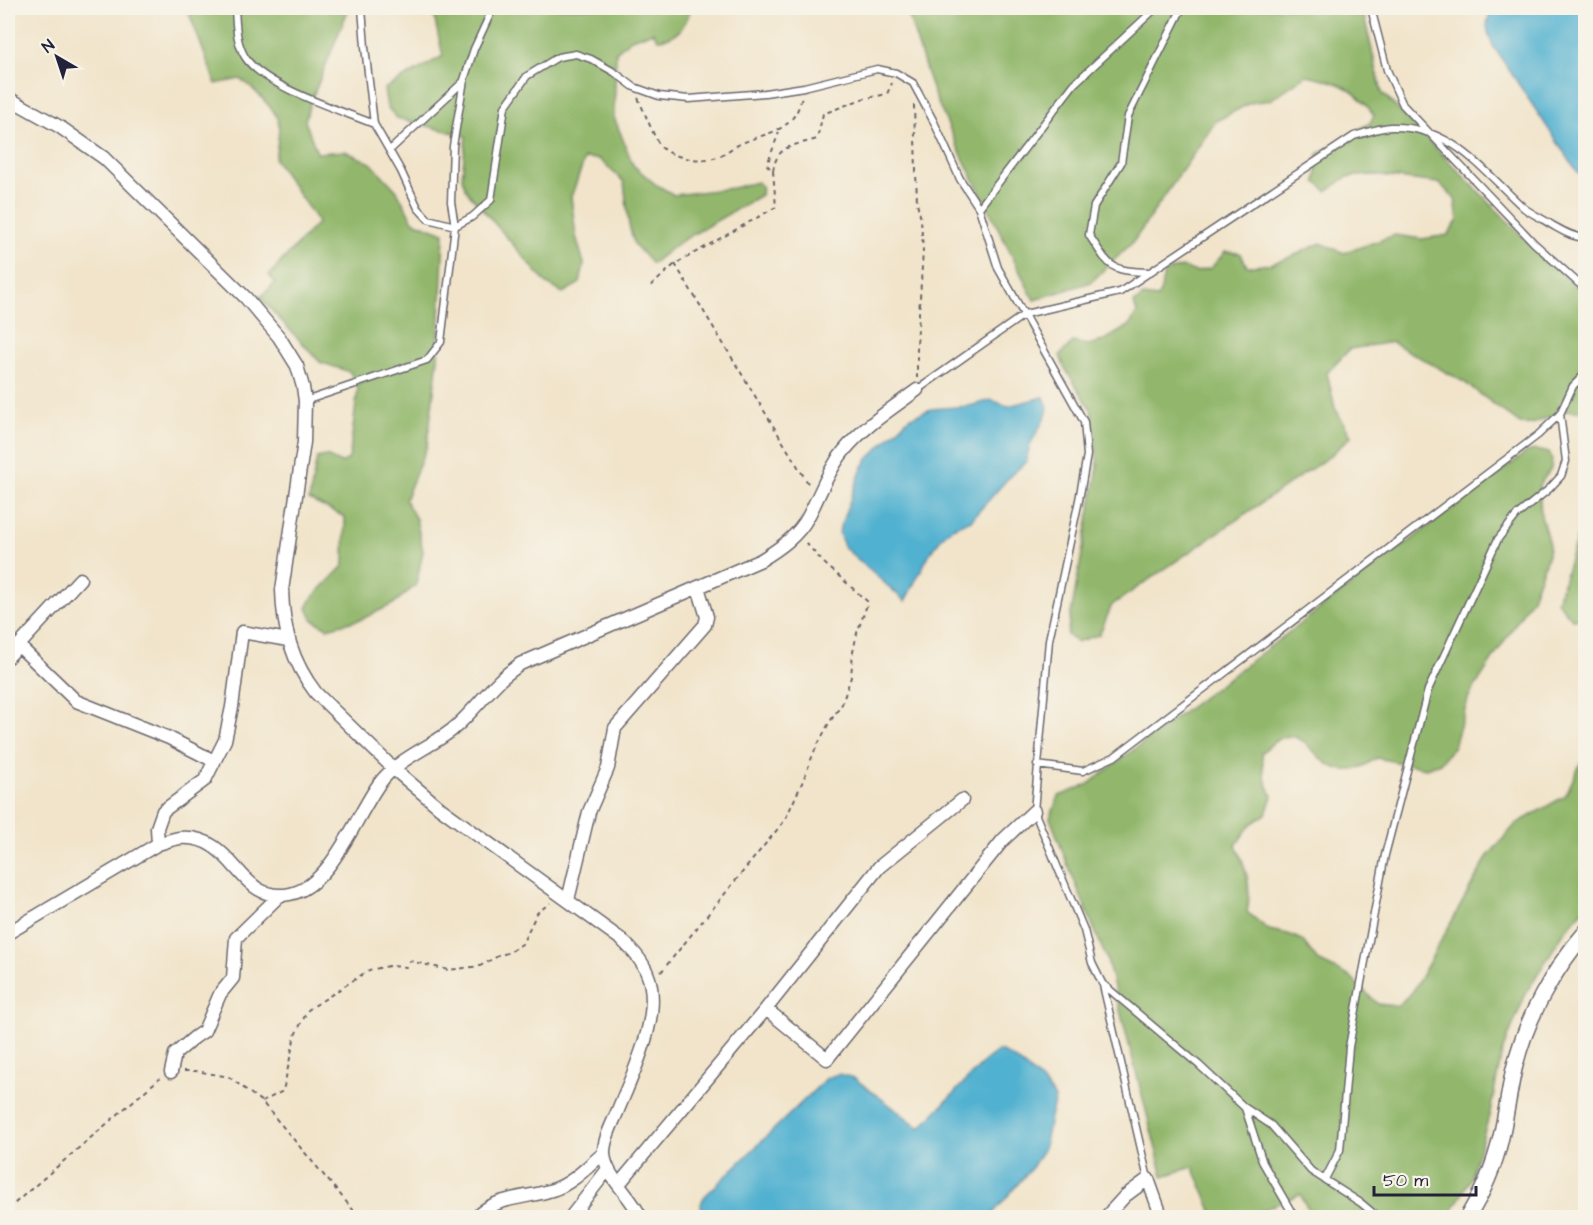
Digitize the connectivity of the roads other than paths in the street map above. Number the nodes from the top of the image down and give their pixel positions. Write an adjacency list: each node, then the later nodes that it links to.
1 (235, 8): 9 (lane)
2 (362, 8): 9 (lane)
3 (493, 8): 7 (lane)
4 (1156, 8): 12 (lane)
5 (1182, 8): 15 (lane)
6 (1371, 8): 10 (lane)
7 (464, 81): 11 (lane); 13 (lane)
8 (8, 98): 20 (street)
9 (374, 123): 11 (lane)
10 (1429, 132): 14 (lane); 15 (lane); 16 (lane)
11 (390, 150): 13 (lane)
12 (979, 208): 13 (lane); 17 (lane)
13 (455, 226): 20 (lane)
14 (1586, 237)
15 (1150, 272): 17 (lane)
16 (1586, 290)
17 (1025, 314): 19 (lane); 28 (lane)
18 (1586, 373): 21 (lane)
19 (917, 390): 23 (street)
20 (305, 401): 24 (street)
21 (1560, 414): 28 (lane); 44 (lane)
22 (80, 579): 25 (street)
23 (698, 586): 29 (street); 34 (street)
24 (288, 640): 27 (street); 29 (street)
25 (18, 645): 26 (street); 27 (street)
26 (8, 657)
27 (214, 761): 32 (street)
28 (1037, 765): 31 (lane)
29 (395, 770): 33 (street); 34 (street)
30 (962, 800): 38 (street)
31 (1034, 811): 37 (lane); 38 (street)
32 (158, 844): 33 (street); 36 (street)
33 (280, 895): 39 (street)
34 (564, 897): 41 (street)
35 (1586, 932): 53 (street)
36 (8, 933)
37 (1103, 985): 40 (lane); 43 (lane)
38 (766, 1010): 45 (street)
39 (171, 1072)
40 (1244, 1107): 44 (lane); 51 (lane)
41 (604, 1153): 42 (street); 46 (street)
42 (608, 1169): 45 (street); 47 (street)
43 (1148, 1179): 49 (street); 50 (street)
44 (1325, 1179): 52 (lane)
45 (619, 1184): 48 (street)
46 (476, 1218)
47 (570, 1218)
48 (641, 1218)
49 (1105, 1218)
50 (1162, 1218)
51 (1295, 1218)
52 (1379, 1218)
53 (1467, 1218)

